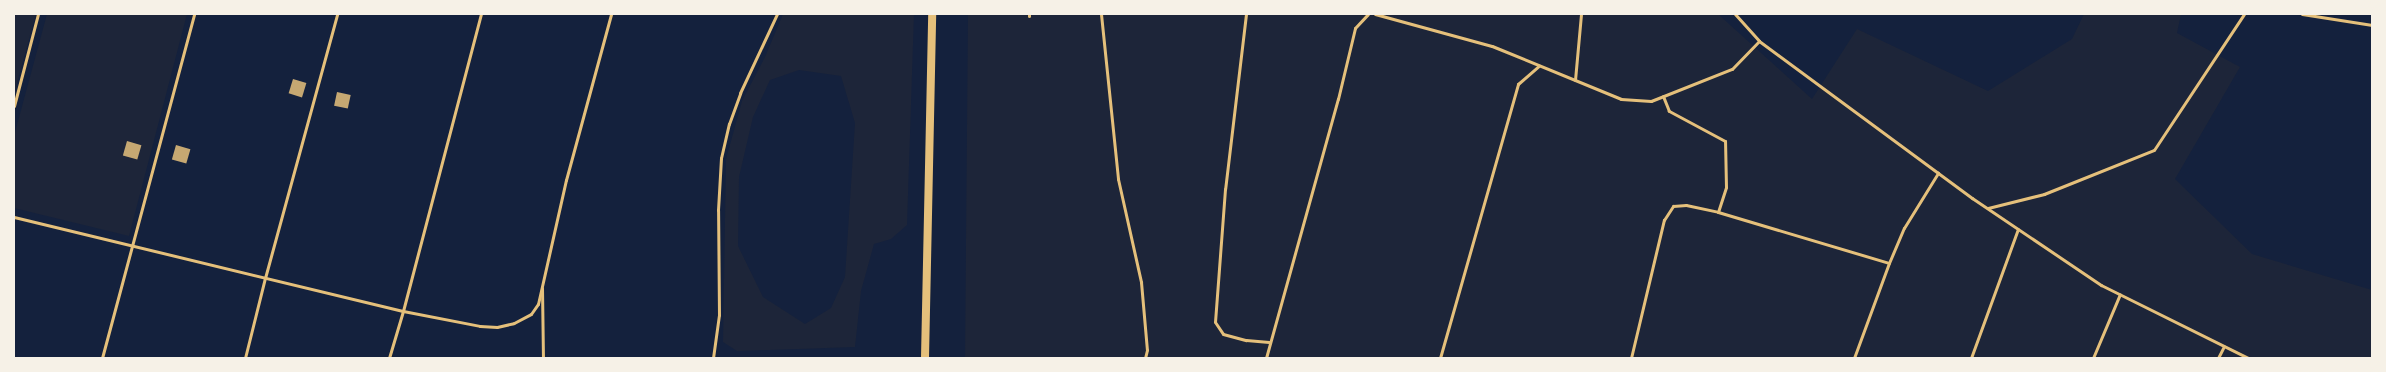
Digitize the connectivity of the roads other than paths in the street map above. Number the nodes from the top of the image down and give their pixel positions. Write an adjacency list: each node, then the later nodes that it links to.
1 (38, 14): 21 (lane)
2 (194, 14): 27 (lane)
3 (337, 14): 29 (lane)
4 (481, 14): 32 (lane)
5 (612, 14): 30 (lane)
6 (777, 14): 39 (lane)
7 (932, 14): 40 (main road)
8 (1101, 14): 41 (lane)
9 (1246, 14): 33 (lane)
10 (1368, 14): 33 (lane)
11 (1375, 14): 18 (lane)
12 (1581, 14): 19 (lane)
13 (1735, 14): 17 (lane)
14 (2244, 14): 23 (lane)
15 (2302, 14): 16 (lane)
16 (2372, 25)
17 (1760, 41): 20 (lane); 22 (lane)
18 (1539, 66): 19 (lane); 43 (lane)
19 (1575, 80): 20 (lane)
20 (1664, 96): 24 (lane)
21 (14, 106)
22 (1938, 173): 23 (lane); 28 (lane)
23 (1988, 208): 26 (lane)
24 (1718, 212): 28 (lane); 44 (lane)
25 (14, 217): 27 (lane)
26 (2018, 229): 31 (lane); 46 (lane)
27 (133, 246): 29 (lane); 35 (lane)
28 (1889, 263): 45 (lane)
29 (265, 278): 32 (lane); 36 (lane)
30 (542, 279): 32 (lane); 38 (lane)
31 (2120, 294): 34 (lane); 47 (lane)
32 (403, 311): 37 (lane)
33 (1269, 342): 42 (lane)
34 (2224, 346): 48 (lane); 49 (lane)
35 (102, 358)
36 (245, 358)
37 (389, 358)
38 (543, 358)
39 (713, 358)
40 (925, 358)
41 (1145, 358)
42 (1266, 358)
43 (1440, 358)
44 (1631, 358)
45 (1854, 358)
46 (1971, 358)
47 (2093, 358)
48 (2218, 358)
49 (2248, 358)

